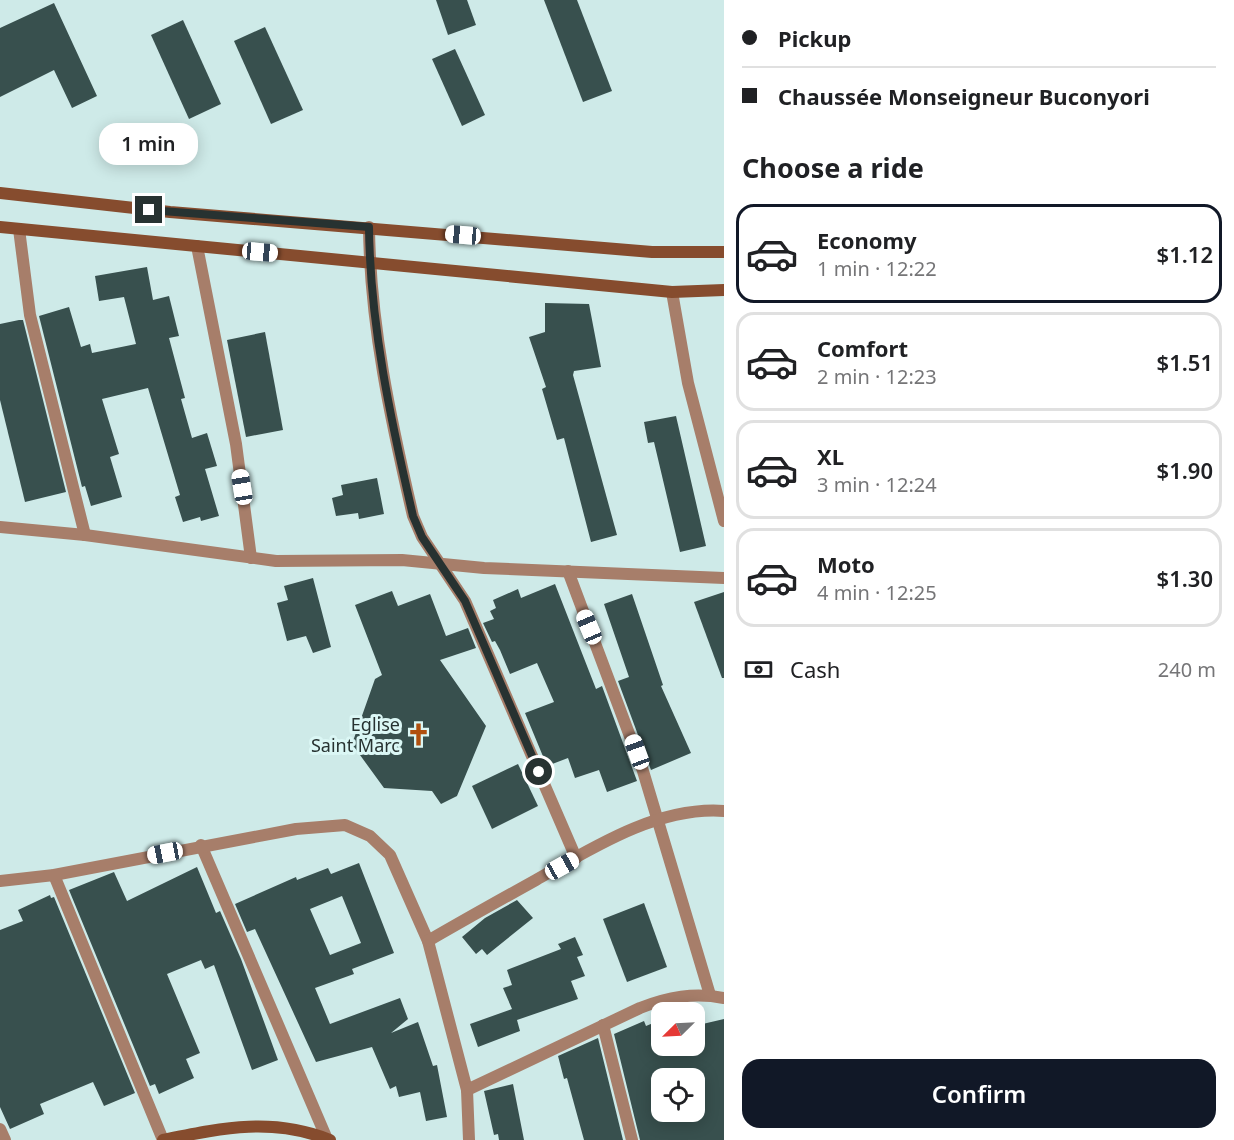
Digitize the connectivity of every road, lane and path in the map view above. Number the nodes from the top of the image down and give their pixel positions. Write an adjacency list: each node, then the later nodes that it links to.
1 (0, 193): 3 (street)
2 (0, 227): 4 (street)
3 (369, 227): 6 (street); 7 (street)
4 (19, 229): 5 (street); 12 (street)
5 (197, 246): 7 (street); 13 (street)
6 (724, 252)
7 (370, 263): 9 (street); 14 (street)
8 (724, 290): 9 (street)
9 (672, 292): 10 (street)
10 (724, 521)
11 (0, 527): 12 (street)
12 (85, 535): 13 (street)
13 (251, 558): 14 (street)
14 (438, 563): 15 (street); 20 (street)
15 (568, 571): 16 (street); 18 (street)
16 (724, 578)
17 (724, 811): 18 (street)
18 (659, 820): 20 (street); 24 (street)
19 (201, 845): 21 (street); 23 (street); 30 (street)
20 (576, 858): 23 (street)
21 (54, 875): 22 (street); 32 (street)
22 (0, 881)
23 (428, 941): 27 (street)
24 (710, 995): 25 (street); 26 (street)
25 (724, 998)
26 (603, 1025): 27 (street); 34 (street)
27 (467, 1090): 33 (street)
28 (0, 1129): 31 (street)
29 (189, 1138): 30 (street); 32 (street)
30 (329, 1139)
31 (4, 1140)
32 (163, 1140)
33 (469, 1140)
34 (632, 1140)

